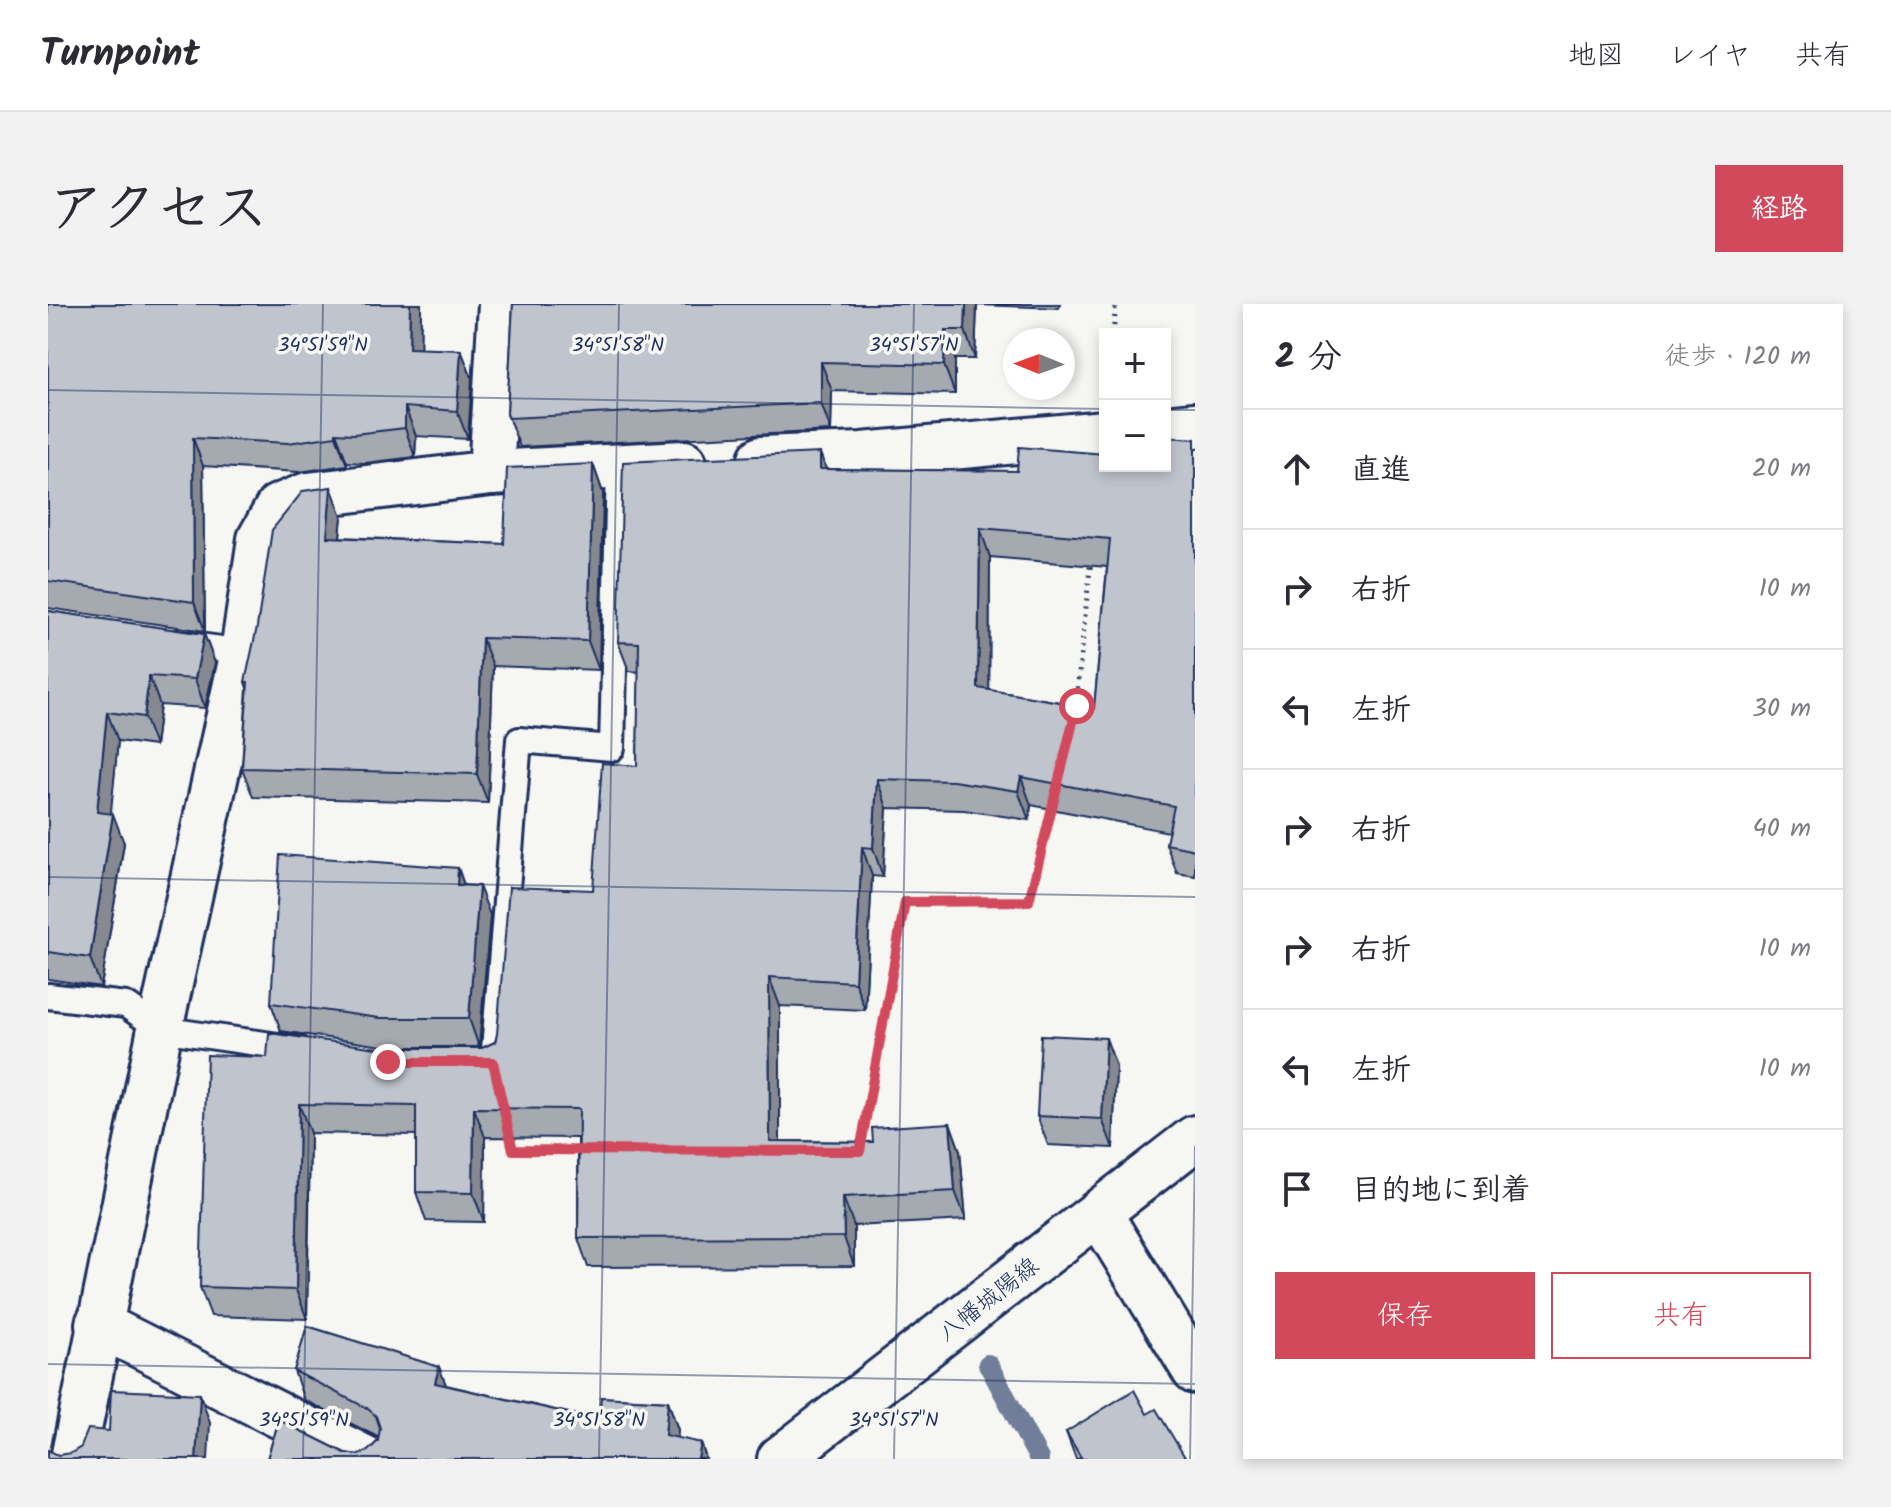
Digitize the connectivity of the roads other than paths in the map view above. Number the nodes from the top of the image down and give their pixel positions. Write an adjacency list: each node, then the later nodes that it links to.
1 (501, 304): 6 (street)
2 (1195, 425): 3 (street)
3 (1171, 427)
4 (1099, 434): 5 (street)
5 (619, 466): 6 (street); 12 (lane)
6 (491, 473): 8 (street)
7 (153, 639): 8 (lane)
8 (243, 652): 10 (street)
9 (48, 996): 10 (lane)
10 (160, 1029): 11 (lane); 15 (street)
11 (327, 1053)
12 (463, 1062)
13 (1195, 1138): 14 (street, 八幡城陽線)
14 (1099, 1213): 16 (street); 20 (street, 八幡城陽線)
15 (98, 1324): 17 (street); 19 (street)
16 (1195, 1371)
17 (64, 1412): 18 (street)
18 (73, 1459)
19 (366, 1459)
20 (780, 1459)

